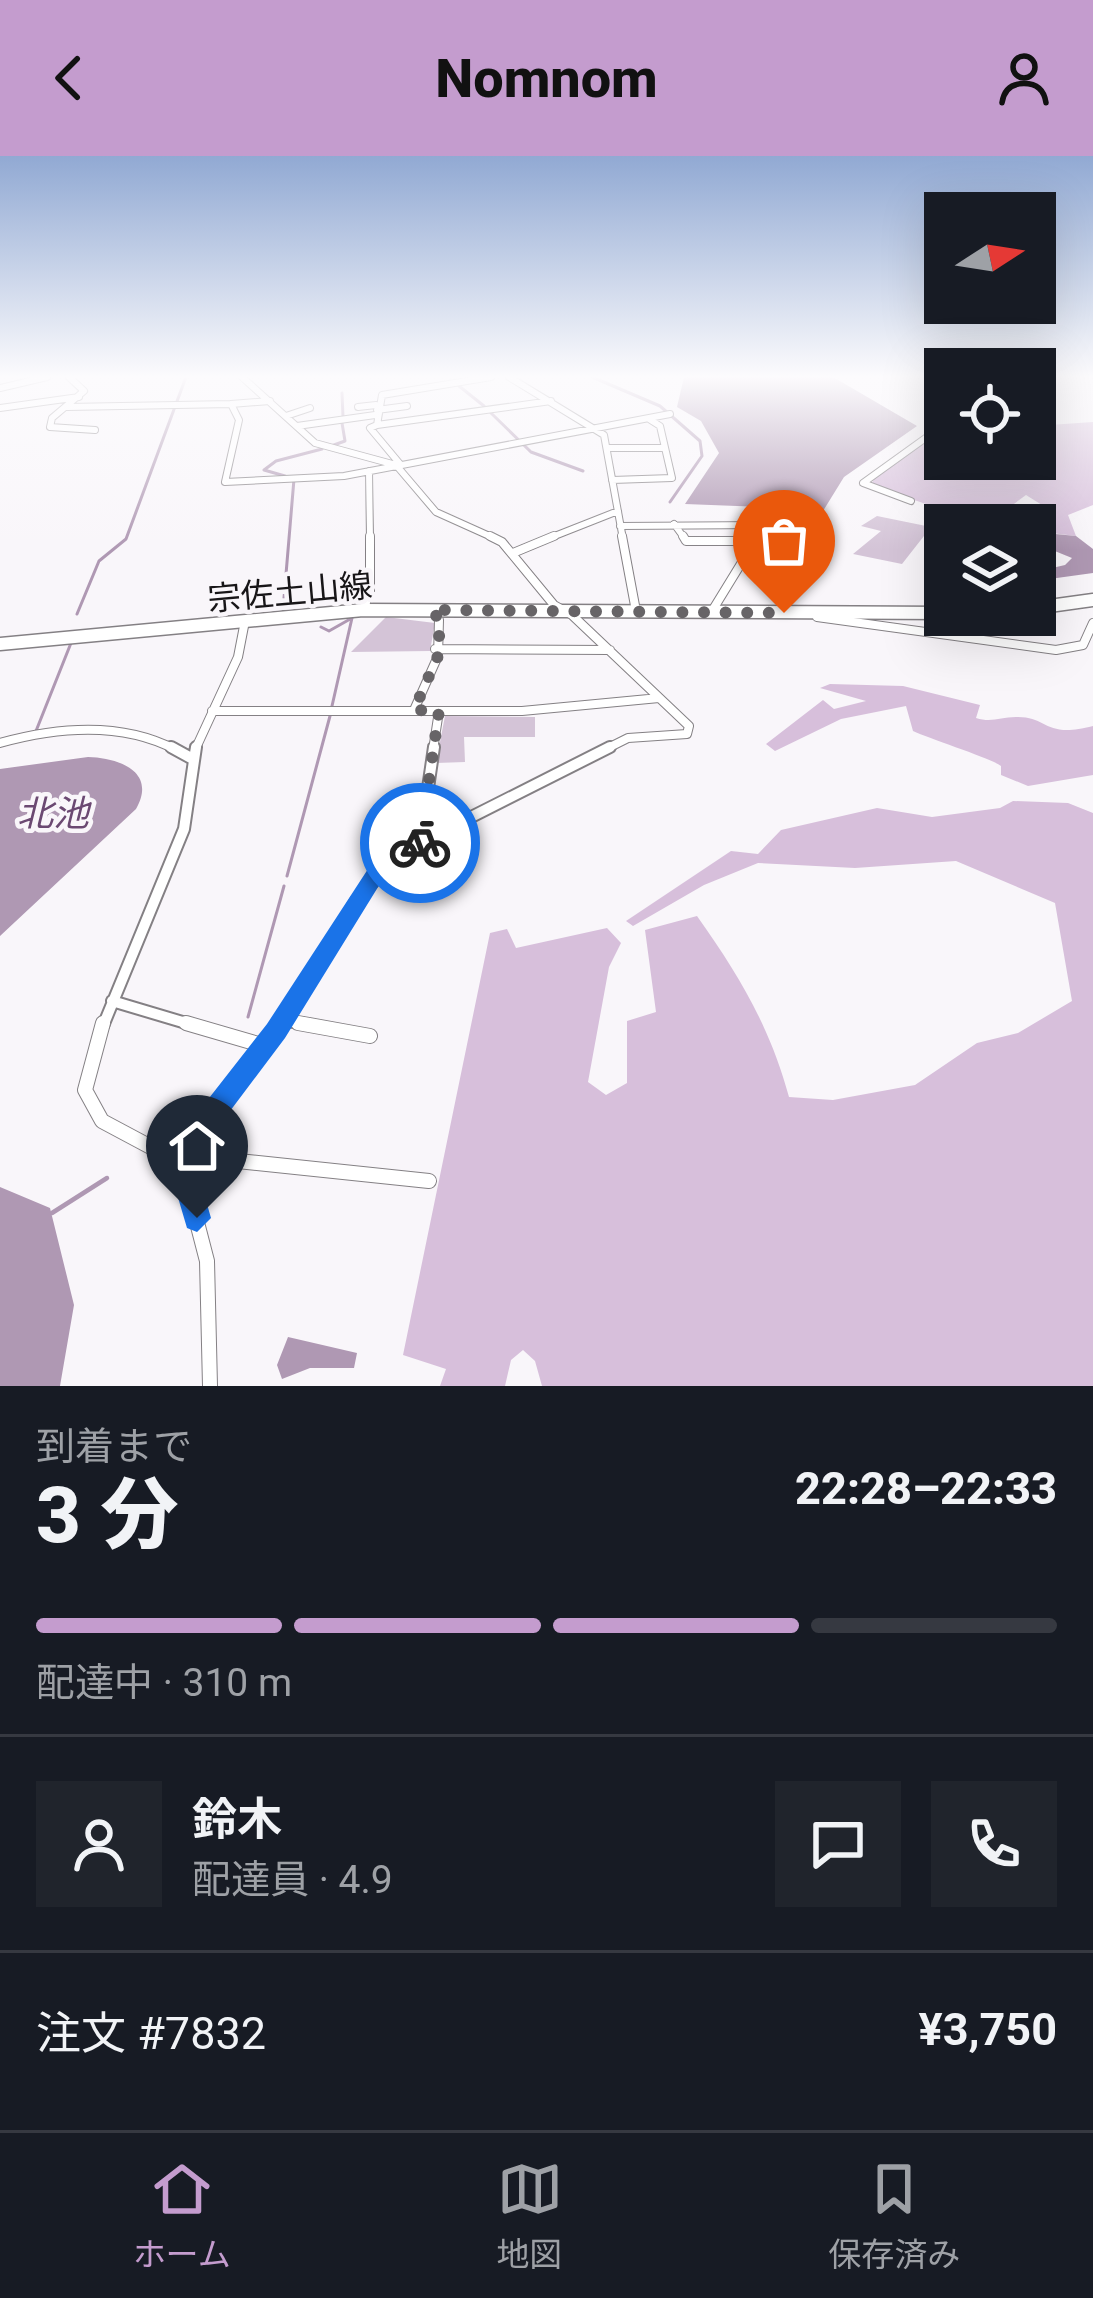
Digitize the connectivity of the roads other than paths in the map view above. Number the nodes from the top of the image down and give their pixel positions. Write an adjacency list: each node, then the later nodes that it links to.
1 (236, 434): 13 (street)
2 (305, 434): 8 (street)
3 (373, 434): 12 (street)
4 (564, 434): 12 (street)
5 (602, 434): 9 (street)
6 (662, 434): 10 (street)
7 (924, 439): 15 (street)
8 (332, 448): 11 (street); 12 (street)
9 (607, 448): 10 (street); 14 (street)
10 (665, 448): 14 (street)
11 (340, 464)
12 (398, 465): 13 (street); 20 (street)
13 (369, 471): 23 (street)
14 (612, 480): 16 (street)
15 (911, 501)
16 (618, 511): 18 (street); 20 (street)
17 (674, 524): 18 (street); 19 (street); 19 (street)
18 (620, 526): 26 (street)
19 (757, 541): 27 (street)
20 (513, 553): 25 (street)
21 (1093, 600): 22 (main road)
22 (1056, 605)
23 (363, 610): 24 (main road, 宗佐土山線); 30 (main road, 宗佐土山線)
24 (431, 610): 25 (main road, 宗佐土山線); 33 (street)
25 (562, 611): 26 (main road, 宗佐土山線); 34 (street)
26 (636, 611): 27 (main road, 宗佐土山線)
27 (712, 611): 28 (main road, 宗佐土山線)
28 (801, 612): 29 (main road, 宗佐土山線); 31 (street)
29 (924, 613)
30 (245, 621): 32 (main road, 宗佐土山線); 37 (street)
31 (1093, 623)
32 (0, 644)
33 (435, 649): 34 (street); 36 (street)
34 (610, 650): 35 (street)
35 (658, 698): 38 (street); 41 (street)
36 (414, 710): 37 (street); 38 (street)
37 (212, 711): 40 (street)
38 (439, 711): 41 (street)
39 (0, 743): 40 (street)
40 (191, 758): 42 (street)
41 (420, 843): 43 (street)
42 (112, 1001): 45 (street); 46 (street)
43 (283, 1020): 44 (street); 45 (street)
44 (370, 1036)
45 (265, 1046): 46 (street)
46 (180, 1157): 47 (street); 48 (street)
47 (429, 1181)
48 (210, 1386)

